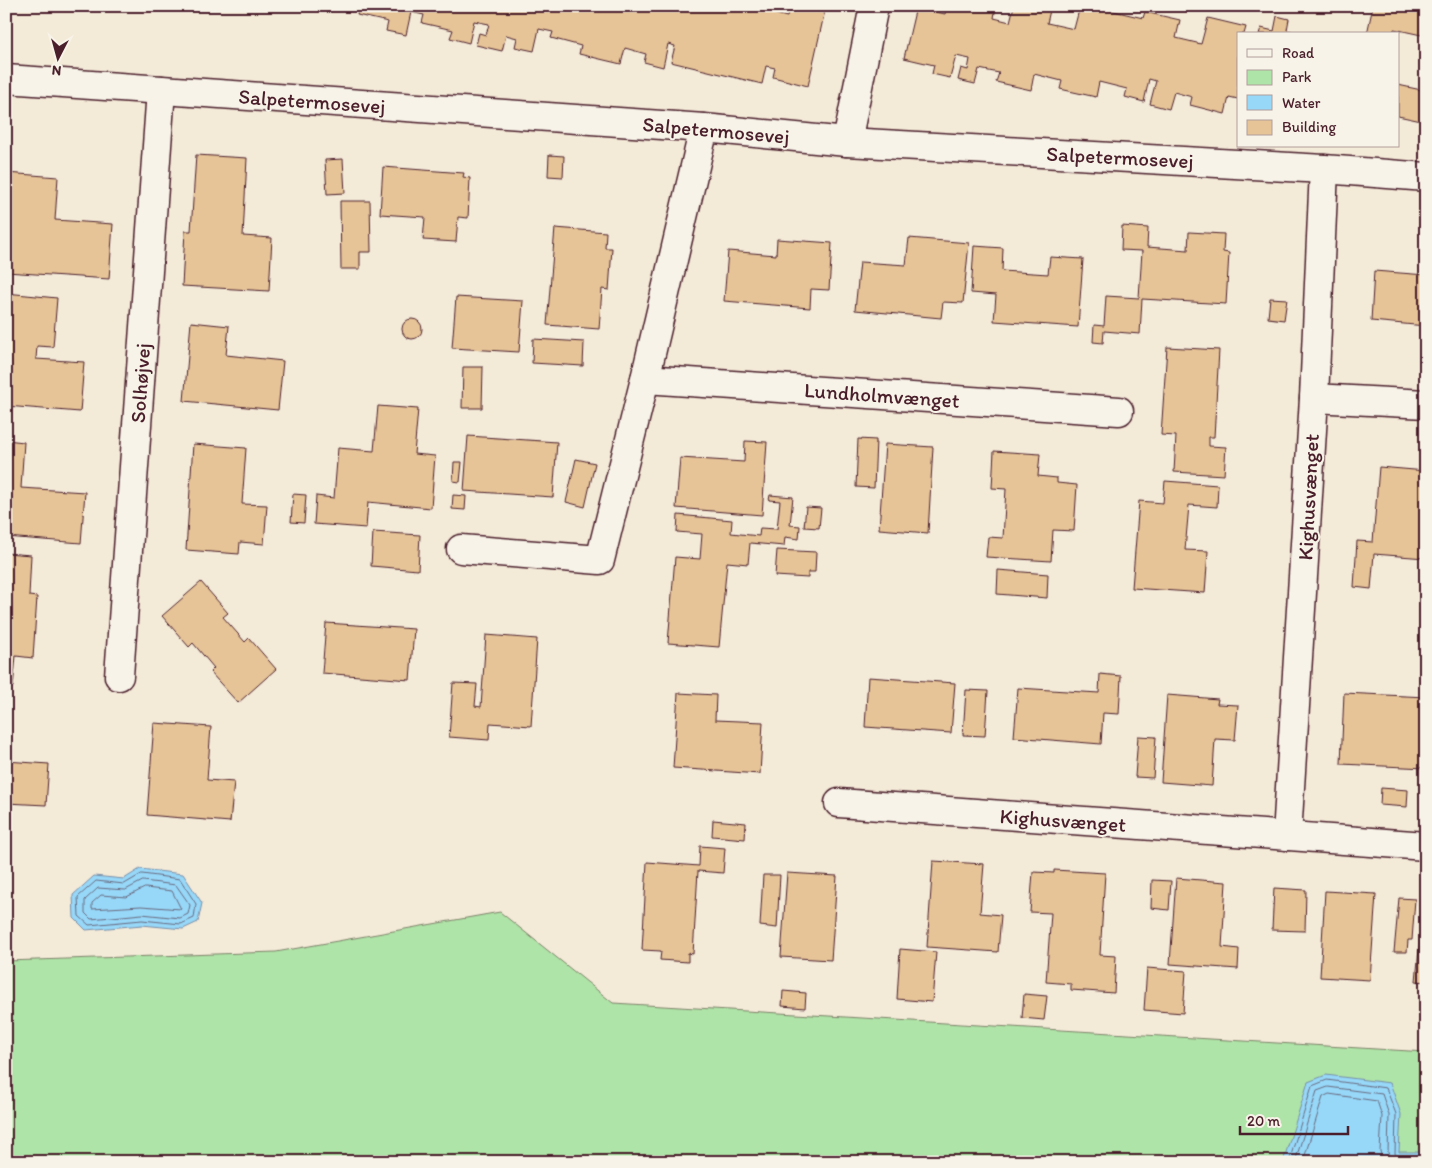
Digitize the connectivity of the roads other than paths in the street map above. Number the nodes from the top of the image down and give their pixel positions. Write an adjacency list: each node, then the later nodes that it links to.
1 (874, 6): 5 (street)
2 (6, 79): 3 (street, Salpetermosevej)
3 (161, 90): 4 (street, Salpetermosevej); 13 (street, Solhøjvej)
4 (704, 128): 5 (street, Salpetermosevej); 8 (street)
5 (847, 142): 6 (street, Salpetermosevej)
6 (1324, 168): 7 (street, Salpetermosevej); 9 (street, Kighusvænget)
7 (1426, 177)
8 (645, 379): 11 (street, Lundholmvænget); 12 (street)
9 (1314, 398): 10 (street); 15 (street, Kighusvænget)
10 (1426, 404)
11 (1120, 411)
12 (461, 549)
13 (119, 676)
14 (839, 804): 15 (street, Kighusvænget)
15 (1287, 836): 16 (street, Kighusvænget)
16 (1426, 846)

